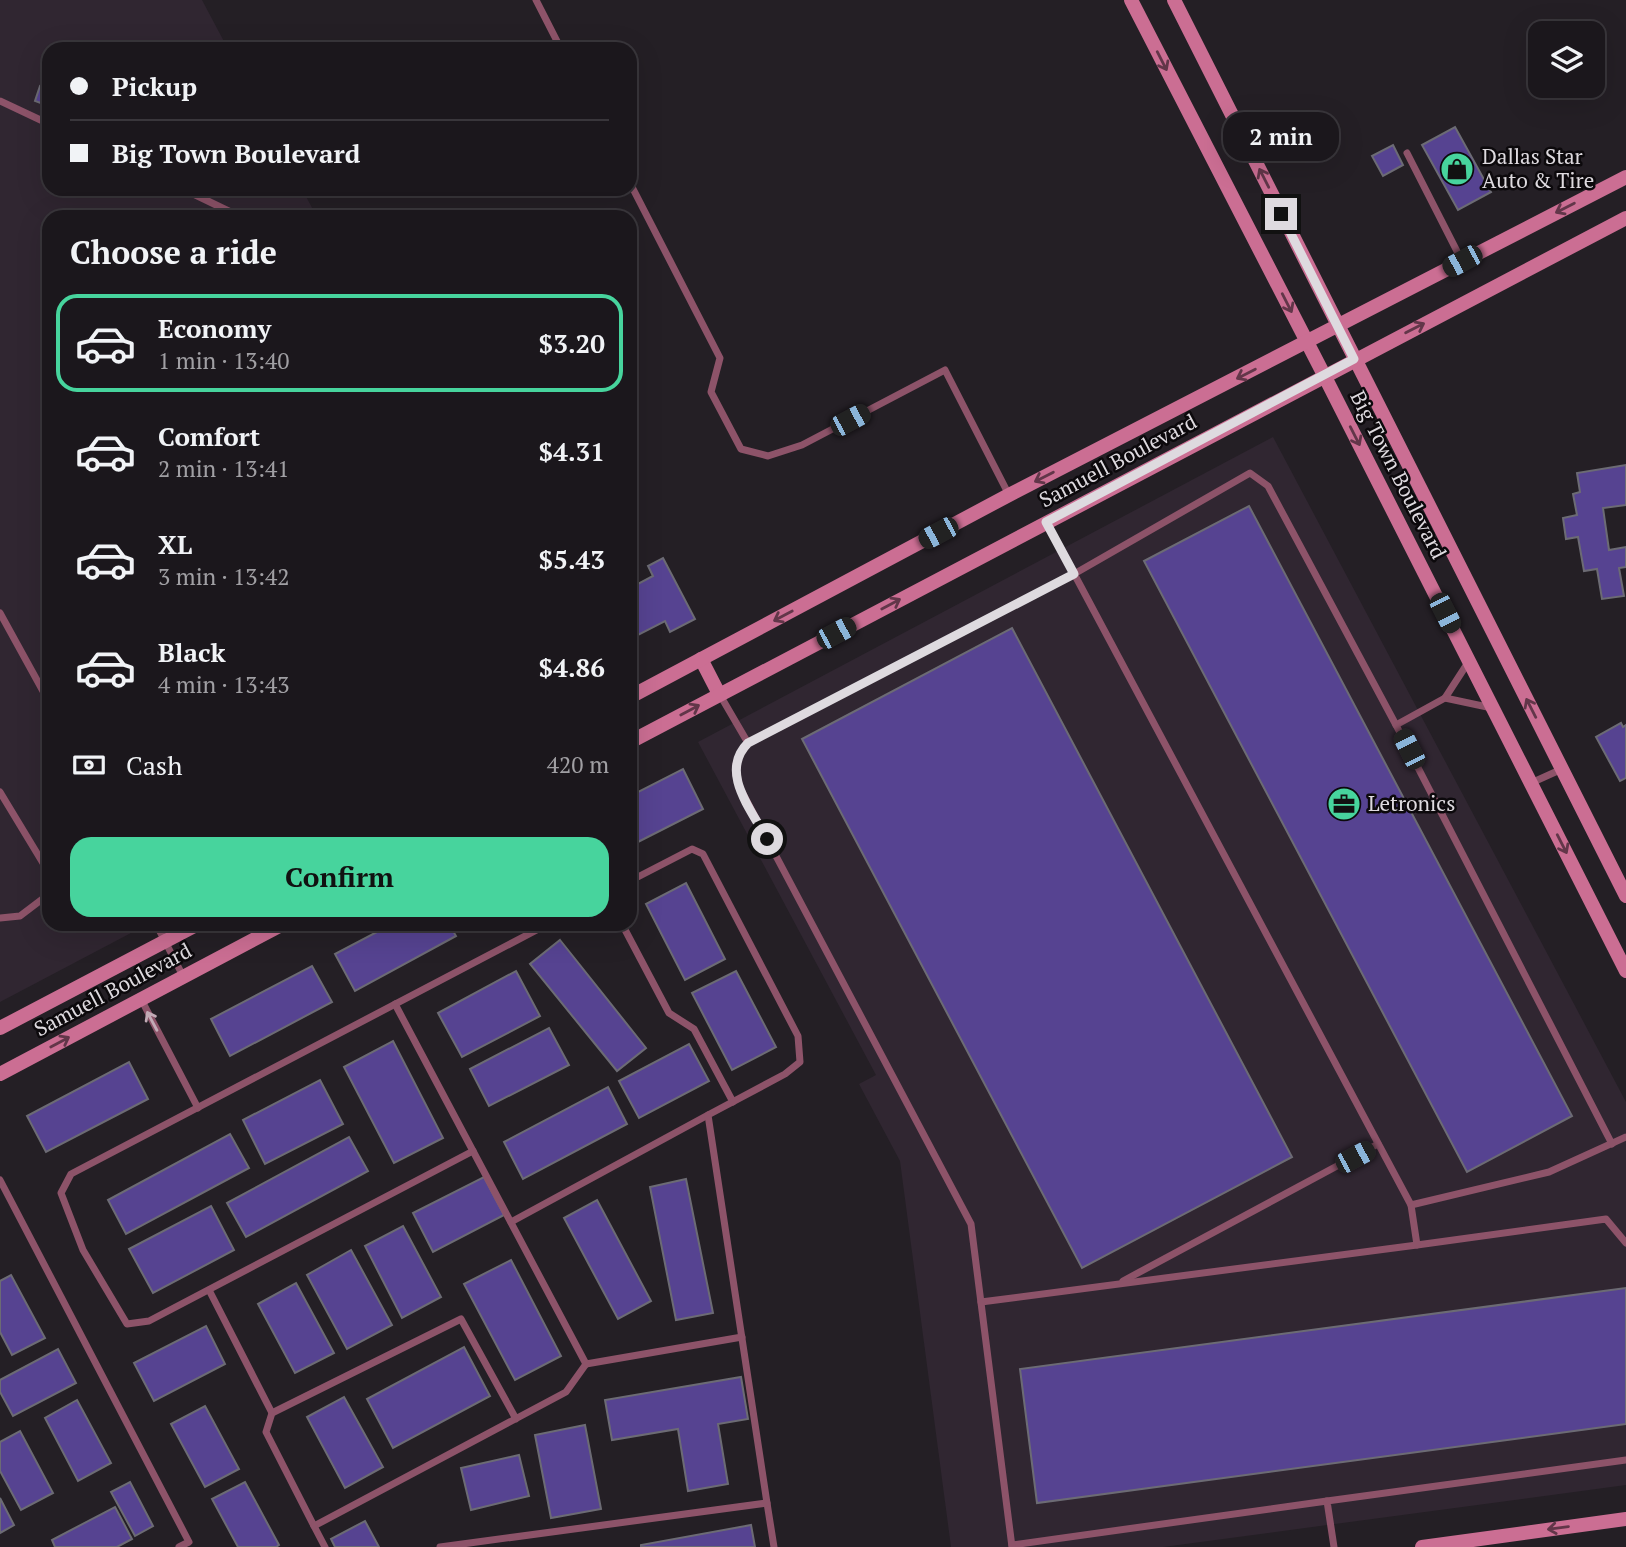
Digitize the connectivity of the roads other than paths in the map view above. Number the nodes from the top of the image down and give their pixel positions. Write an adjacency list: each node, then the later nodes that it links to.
1 (536, 0): 4 (lane)
2 (1131, 0): 15 (main road, Big Town Boulevard, one-way to 15)
3 (1174, 0): 14 (main road, Big Town Boulevard, one-way to 3)
4 (557, 42)
5 (0, 101): 6 (lane)
6 (42, 121)
7 (1407, 153): 13 (lane)
8 (1626, 177): 13 (main road, Samuell Boulevard, one-way to 13)
9 (198, 196): 11 (lane)
10 (637, 196): 18 (lane)
11 (226, 210)
12 (1626, 218): 16 (main road, Samuell Boulevard, one-way to 12)
13 (1462, 261): 14 (main road, Samuell Boulevard)
14 (1338, 327): 15 (main road, Samuell Boulevard); 16 (main road, Big Town Boulevard)
15 (1307, 343): 17 (main road, Big Town Boulevard); 18 (main road, Samuell Boulevard, one-way to 18)
16 (1354, 359): 17 (main road, Samuell Boulevard); 32 (main road, Big Town Boulevard, one-way to 16)
17 (1324, 375): 19 (main road, Samuell Boulevard); 23 (main road, Big Town Boulevard, one-way to 23)
18 (1009, 495): 22 (main road, Samuell Boulevard, one-way to 22)
19 (1046, 522): 20 (lane); 26 (main road, Samuell Boulevard, one-way to 19)
20 (1074, 574): 29 (lane); 31 (lane); 56 (lane)
21 (0, 613): 24 (lane)
22 (701, 659): 25 (main road, Samuell Boulevard); 26 (main road)
23 (1469, 660): 27 (lane); 28 (main road, Big Town Boulevard)
24 (42, 689)
25 (637, 693)
26 (719, 694): 30 (main road, Samuell Boulevard, one-way to 26); 31 (lane)
27 (1445, 698): 28 (lane); 29 (lane)
28 (1493, 709): 33 (main road, Big Town Boulevard)
29 (1396, 724): 57 (lane)
30 (637, 738)
31 (748, 743): 66 (lane)
32 (1562, 769): 33 (lane); 37 (main road, Big Town Boulevard)
33 (1531, 783): 46 (main road, Big Town Boulevard, one-way to 46)
34 (0, 792): 35 (lane)
35 (42, 861)
36 (637, 877): 52 (lane)
37 (1626, 896)
38 (42, 899): 39 (lane)
39 (0, 918)
40 (160, 931): 45 (lane)
41 (184, 931): 45 (main road, Samuell Boulevard)
42 (270, 931): 47 (main road, Samuell Boulevard)
43 (535, 931): 49 (lane)
44 (626, 931): 52 (lane)
45 (165, 941): 47 (lane); 50 (main road, Samuell Boulevard)
46 (1626, 971)
47 (183, 976): 48 (main road, Samuell Boulevard)
48 (141, 999): 51 (main road, Samuell Boulevard, one-way to 48); 53 (lane, one-way to 48)
49 (395, 1004): 53 (lane); 58 (lane)
50 (0, 1028)
51 (0, 1074)
52 (733, 1102): 54 (lane)
53 (198, 1108): 65 (lane)
54 (708, 1115): 61 (lane); 67 (lane)
55 (1626, 1137): 57 (lane)
56 (1378, 1144): 60 (lane); 64 (lane)
57 (1612, 1144): 60 (lane)
58 (473, 1151): 61 (lane); 65 (lane)
59 (0, 1180): 77 (lane)
60 (1411, 1205): 63 (lane)
61 (511, 1222): 68 (lane)
62 (1626, 1243): 63 (lane)
63 (1417, 1245): 64 (lane)
64 (1118, 1284): 66 (lane)
65 (209, 1290): 69 (lane)
66 (981, 1302): 76 (lane)
67 (742, 1337): 68 (lane); 73 (lane)
68 (586, 1364): 70 (lane)
69 (272, 1413): 70 (lane); 75 (lane)
70 (516, 1419): 75 (lane)
71 (1626, 1460): 72 (lane)
72 (1327, 1501): 76 (lane); 81 (lane)
73 (767, 1503): 79 (lane); 80 (lane)
74 (1626, 1519): 82 (main road, one-way to 82)
75 (314, 1526): 78 (lane)
76 (1012, 1546)
77 (179, 1547)
78 (324, 1547)
79 (440, 1547)
80 (774, 1547)
81 (1334, 1547)
82 (1422, 1547)

